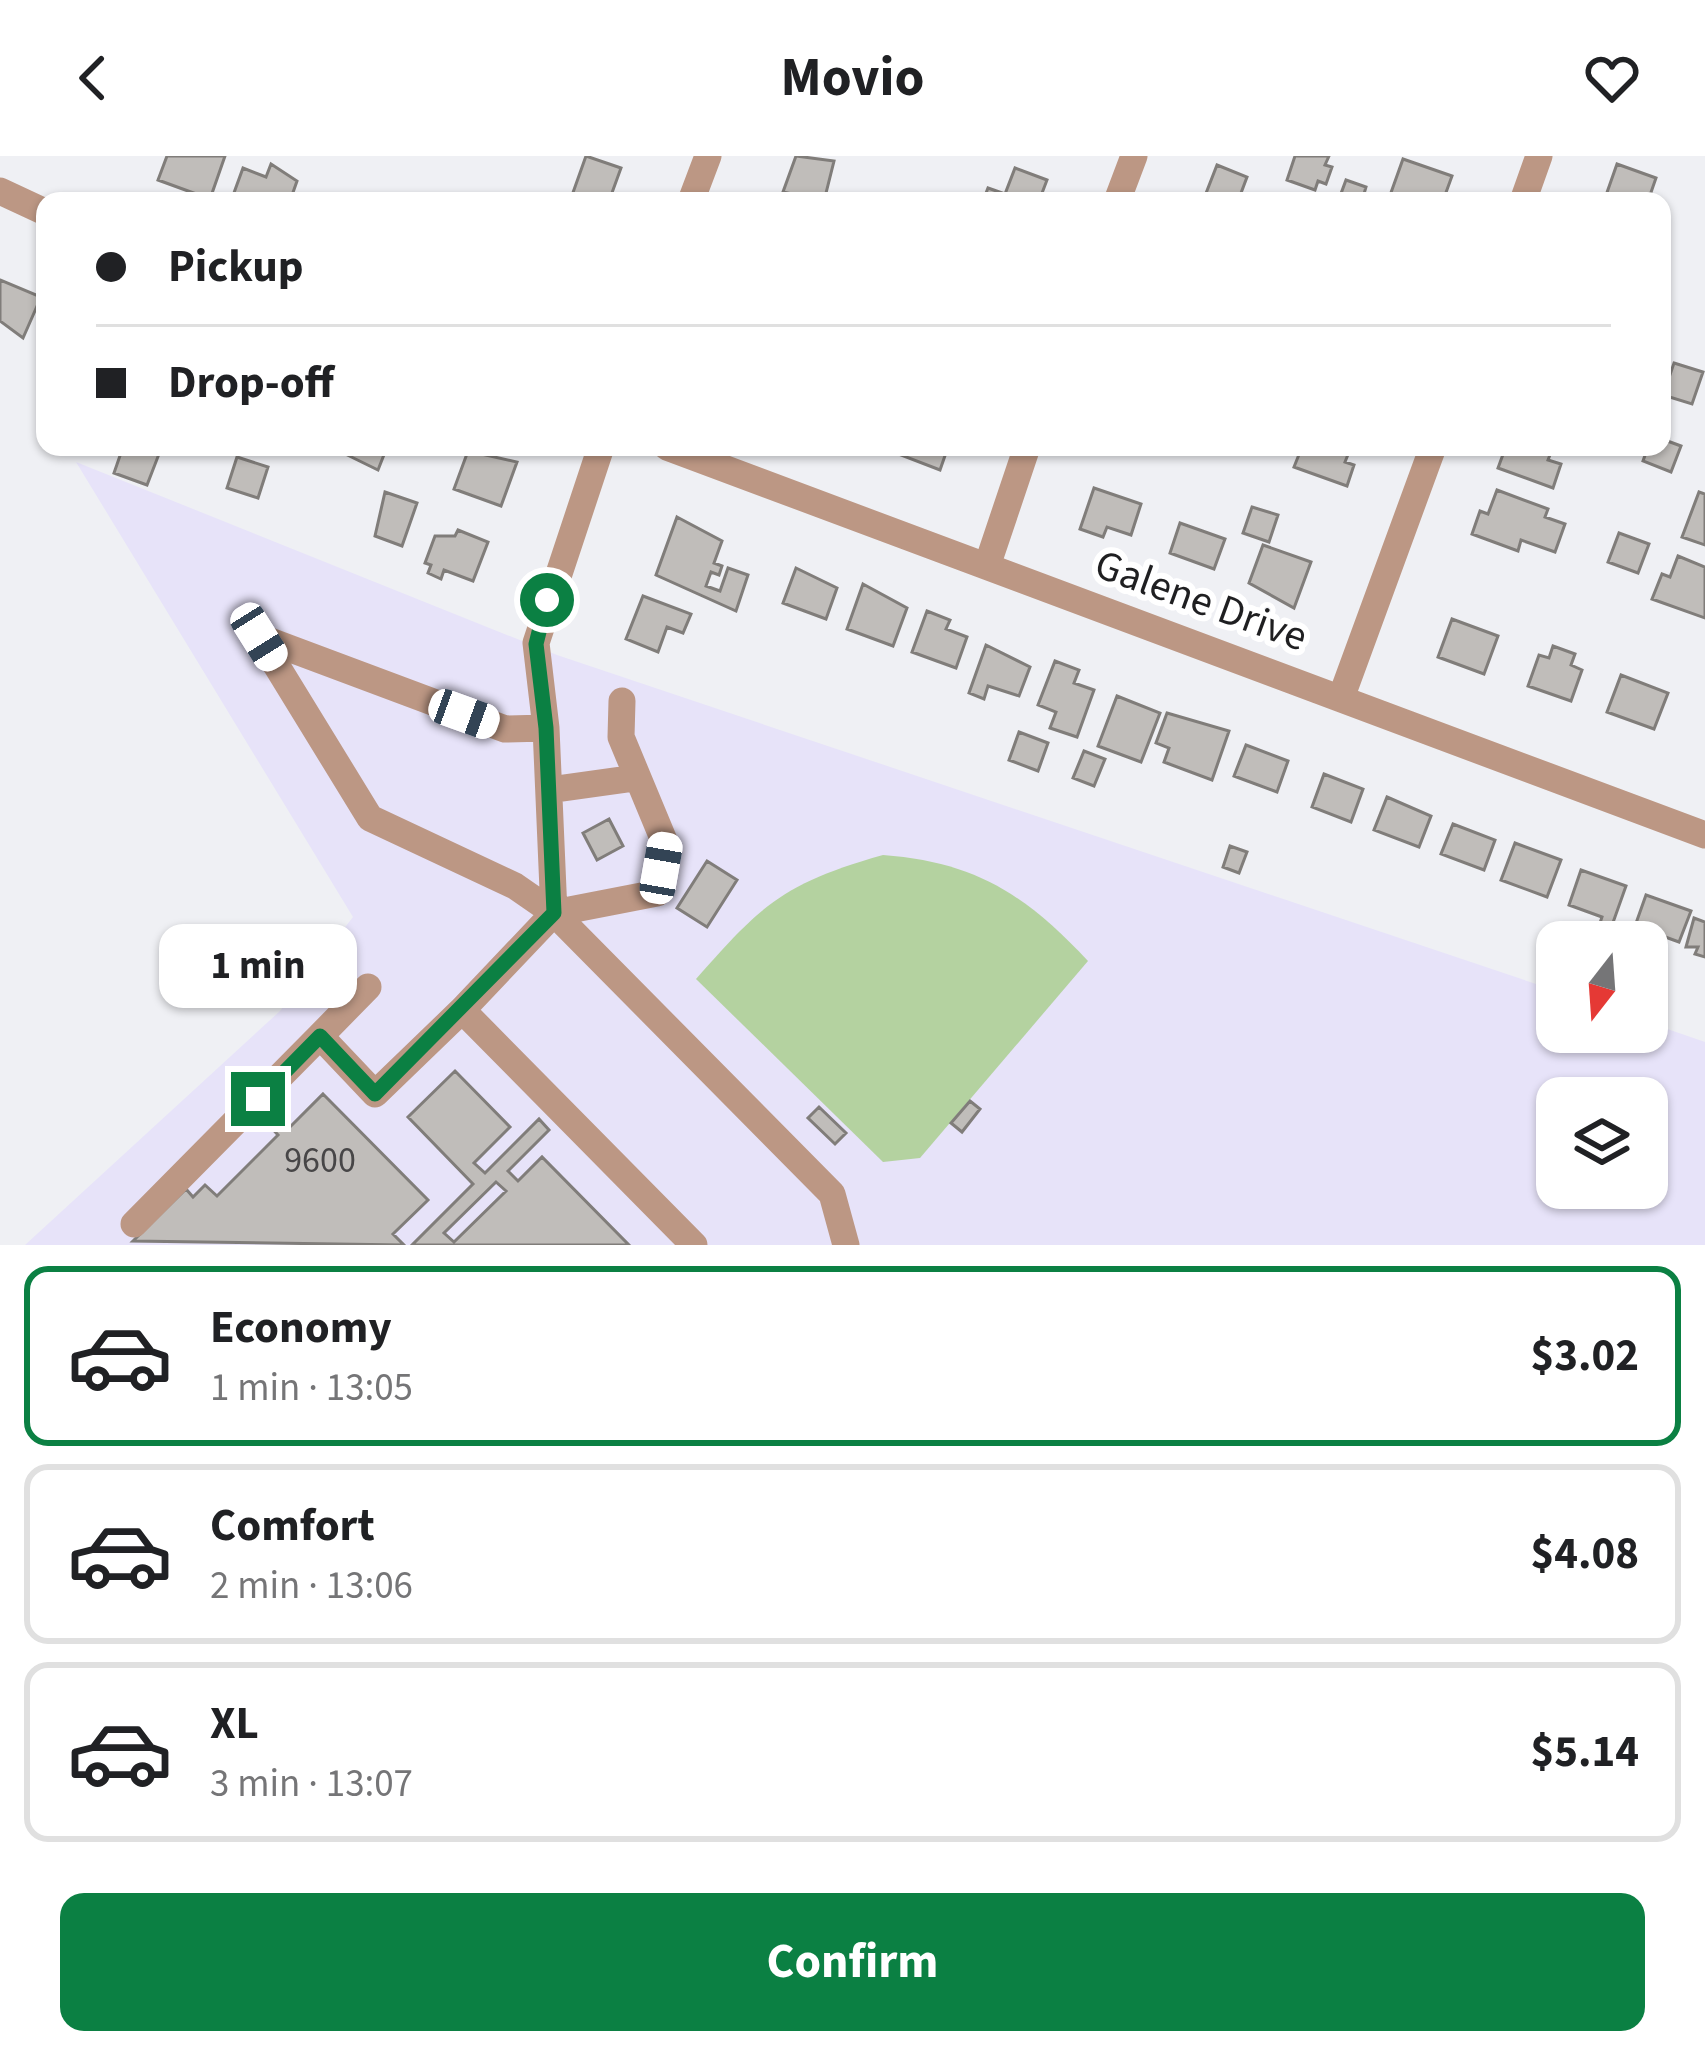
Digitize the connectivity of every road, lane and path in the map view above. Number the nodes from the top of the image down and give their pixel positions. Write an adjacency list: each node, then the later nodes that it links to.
1 (708, 156): 5 (street)
2 (1134, 156): 6 (street)
3 (1539, 156): 7 (street)
4 (0, 190): 8 (street)
5 (695, 192)
6 (1121, 192)
7 (1526, 192)
8 (36, 208)
9 (598, 456): 16 (street)
10 (691, 456): 13 (street, Galene Drive)
11 (1024, 456): 13 (street)
12 (1430, 456): 14 (street)
13 (986, 566): 14 (street, Galene Drive)
14 (1341, 698): 19 (street, Galene Drive)
15 (622, 701): 17 (street)
16 (546, 728): 18 (street); 20 (street)
17 (635, 778): 18 (street); 20 (street)
18 (549, 790): 20 (street)
19 (1702, 824)
20 (554, 913): 22 (street); 26 (street)
21 (368, 987): 23 (street)
22 (462, 1010): 23 (street); 25 (street)
23 (320, 1036): 24 (street)
24 (134, 1224)
25 (694, 1245)
26 (846, 1245)

